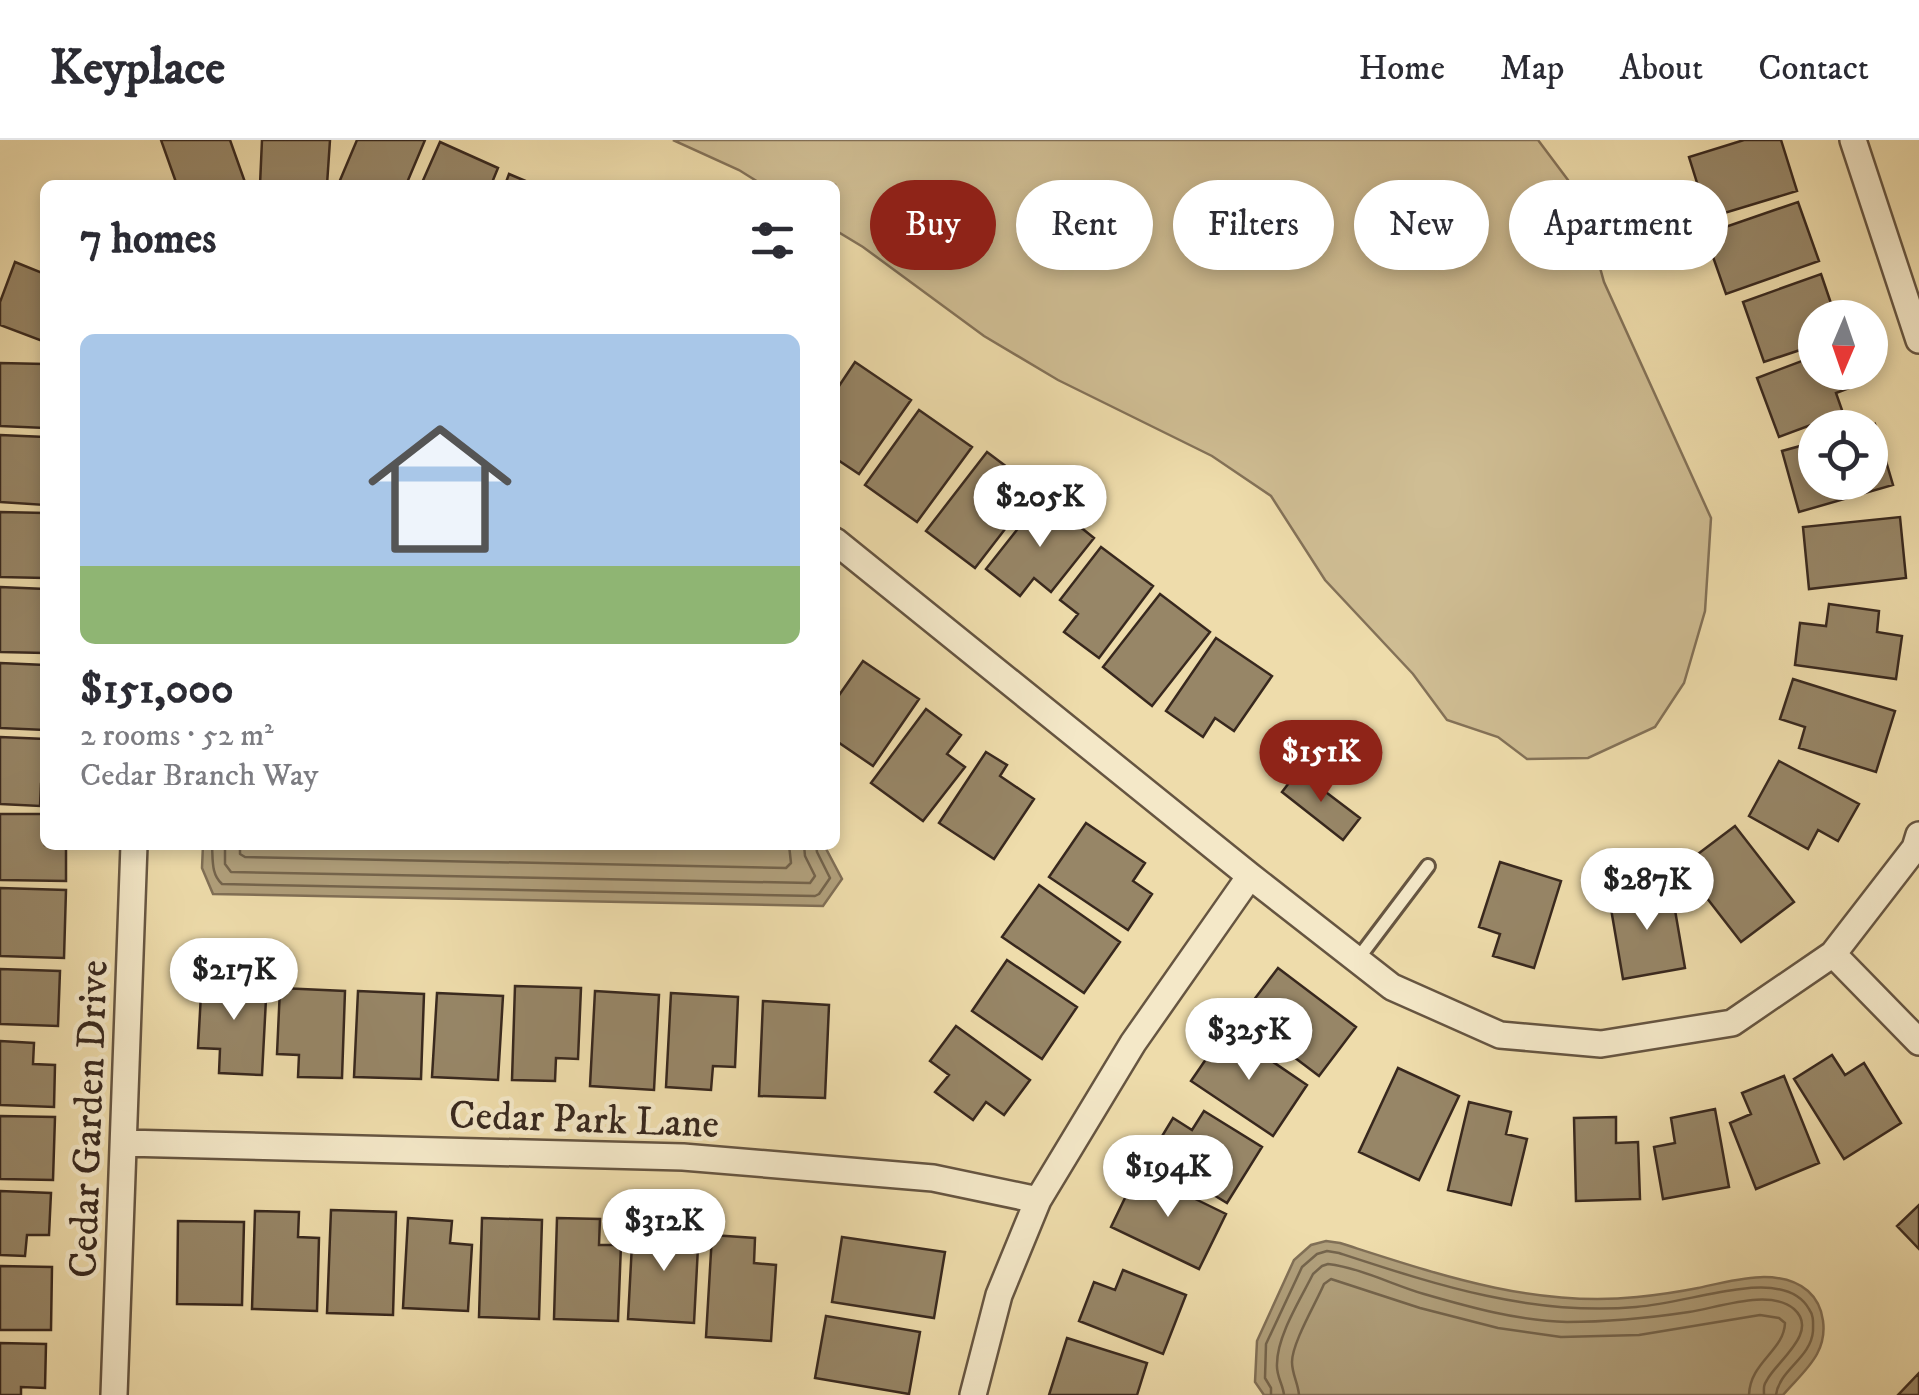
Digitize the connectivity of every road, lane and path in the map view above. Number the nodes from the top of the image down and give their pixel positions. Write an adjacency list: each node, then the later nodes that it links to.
1 (1852, 140): 2 (street)
2 (1919, 340)
3 (840, 545): 7 (street)
4 (1919, 834): 8 (street)
5 (134, 850): 11 (street, Cedar Garden Drive)
6 (1428, 866): 9 (lane)
7 (1250, 876): 9 (street); 12 (street)
8 (1833, 954): 9 (street); 10 (street)
9 (1357, 960)
10 (1919, 1042)
11 (124, 1142): 12 (street, Cedar Park Lane); 13 (street, Cedar Garden Drive)
12 (1038, 1200): 14 (street)
13 (114, 1395)
14 (973, 1395)

